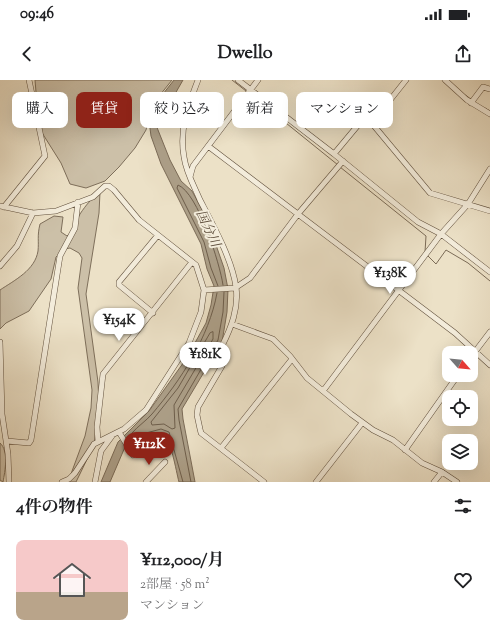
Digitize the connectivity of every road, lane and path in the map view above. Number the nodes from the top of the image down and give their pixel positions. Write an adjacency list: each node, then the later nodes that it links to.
1 (29, 80): 21 (street)
2 (198, 80): 18 (street)
3 (238, 80): 7 (street)
4 (258, 80): 7 (street)
5 (406, 80): 9 (street)
6 (445, 80): 10 (street)
7 (250, 89): 14 (street); 15 (street)
8 (490, 89): 10 (street)
9 (393, 96)
10 (471, 103): 11 (street)
11 (490, 114)
12 (356, 128): 15 (street)
13 (376, 128): 20 (street)
14 (208, 146): 18 (street); 24 (street)
15 (334, 154): 16 (street)
16 (343, 161): 24 (street); 25 (street)
17 (490, 169): 20 (street)
18 (190, 178): 30 (street)
19 (78, 202): 23 (street); 26 (street); 46 (street)
20 (468, 204): 22 (street); 25 (street)
21 (2, 207): 23 (street)
22 (490, 211)
23 (33, 213): 28 (street)
24 (298, 214): 30 (street); 32 (street)
25 (440, 234): 29 (street); 32 (street)
26 (158, 235): 27 (street); 33 (street)
27 (192, 262): 31 (street); 33 (street)
28 (0, 266)
29 (490, 272)
30 (235, 288): 31 (street); 34 (street)
31 (204, 290): 45 (street)
32 (397, 290): 37 (street); 43 (street)
33 (153, 313): 47 (street)
34 (232, 324): 40 (street); 48 (street)
35 (490, 332): 38 (street)
36 (0, 342): 46 (street)
37 (466, 346)
38 (478, 348)
39 (478, 357): 41 (street)
40 (292, 359): 43 (street); 48 (street)
41 (490, 365)
42 (453, 382): 49 (street)
43 (323, 391): 44 (street)
44 (362, 423): 49 (street); 58 (street)
45 (116, 433): 47 (street); 50 (street); 55 (street)
46 (7, 441): 53 (street)
47 (98, 441): 54 (street)
48 (221, 448): 57 (street)
49 (405, 450): 52 (street)
50 (133, 455)
51 (165, 462): 56 (street)
52 (442, 472): 59 (street); 60 (street)
53 (9, 482)
54 (62, 482)
55 (94, 482)
56 (146, 482)
57 (264, 482)
58 (316, 482)
59 (434, 482)
60 (457, 482)

